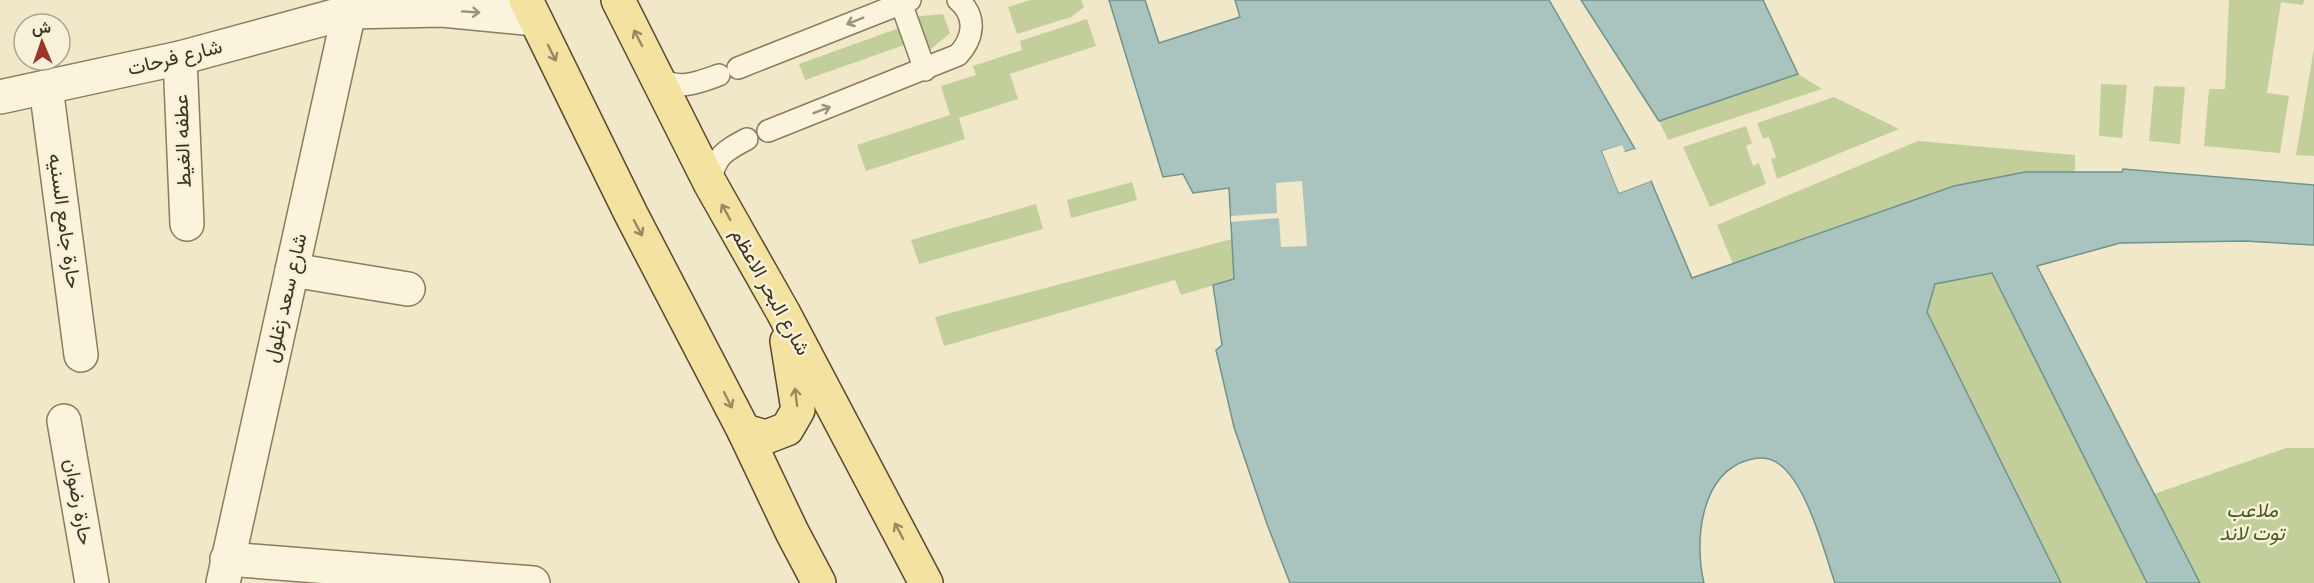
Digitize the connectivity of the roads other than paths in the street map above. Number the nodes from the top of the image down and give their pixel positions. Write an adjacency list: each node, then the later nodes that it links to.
1 (618, 0): 8 (main road, شارع البحر الاعظم, one-way to 1)
2 (958, 0): 7 (lane)
3 (905, 2): 7 (lane); 8 (lane, one-way to 8)
4 (354, 6): 5 (street, شارع فرحات, one-way to 5); 6 (street, شارع فرحات); 15 (street, شارع سعد زغلول)
5 (531, 9): 20 (main road, one-way to 20)
6 (180, 58): 9 (street, شارع فرحات); 14 (street, عطفه الغيط)
7 (925, 70): 11 (lane, one-way to 7)
8 (657, 77): 13 (main road, شارع البحر الاعظم)
9 (46, 87): 10 (street, شارع فرحات); 18 (street, حارة جامع السنيه)
10 (0, 97)
11 (768, 131)
12 (747, 139): 13 (lane)
13 (710, 183): 17 (main road, شارع البحر الاعظم, one-way to 13)
14 (187, 224)
15 (292, 270): 16 (street); 21 (street, شارع سعد زغلول)
16 (408, 290)
17 (783, 312): 20 (main road, one-way to 17); 24 (main road, شارع البحر الاعظم, one-way to 17)
18 (81, 355)
19 (64, 421): 26 (street, حارة رضوان)
20 (744, 431): 23 (main road)
21 (225, 571): 22 (street)
22 (289, 573): 25 (street)
23 (812, 581)
24 (917, 581)
25 (532, 582)
26 (92, 583)

